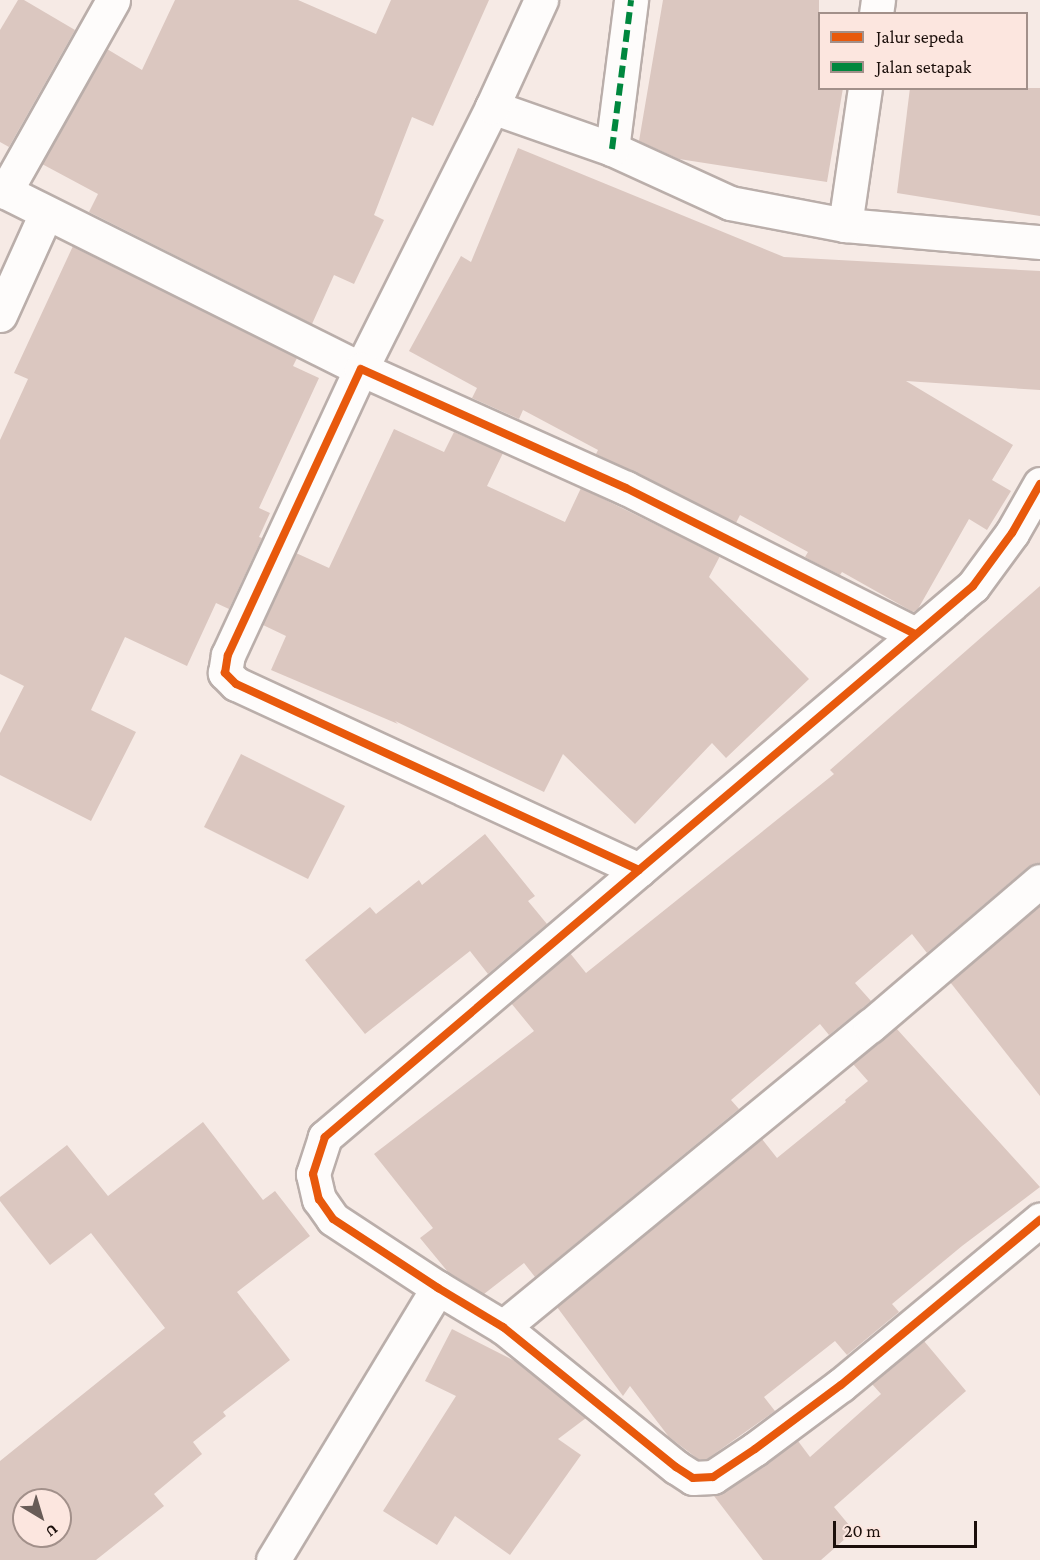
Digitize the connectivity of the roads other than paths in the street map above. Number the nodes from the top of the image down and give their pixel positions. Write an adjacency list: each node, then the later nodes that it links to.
1 (113, 0): 7 (street)
2 (541, 0): 5 (street)
3 (631, 0): 6 (street)
4 (865, 90): 9 (street)
5 (492, 107): 6 (street); 12 (street)
6 (612, 149): 9 (street)
7 (2, 191): 8 (street)
8 (45, 213): 11 (street); 12 (street)
9 (845, 225): 10 (street)
10 (1040, 242)
11 (0, 315)
12 (361, 369): 14 (street); 15 (street)
13 (1040, 484): 14 (street)
14 (915, 634): 15 (street)
15 (639, 870): 18 (street)
16 (1040, 881): 19 (street)
17 (1040, 1220): 19 (street)
18 (438, 1288): 19 (street); 20 (street)
19 (503, 1327)
20 (273, 1560)

